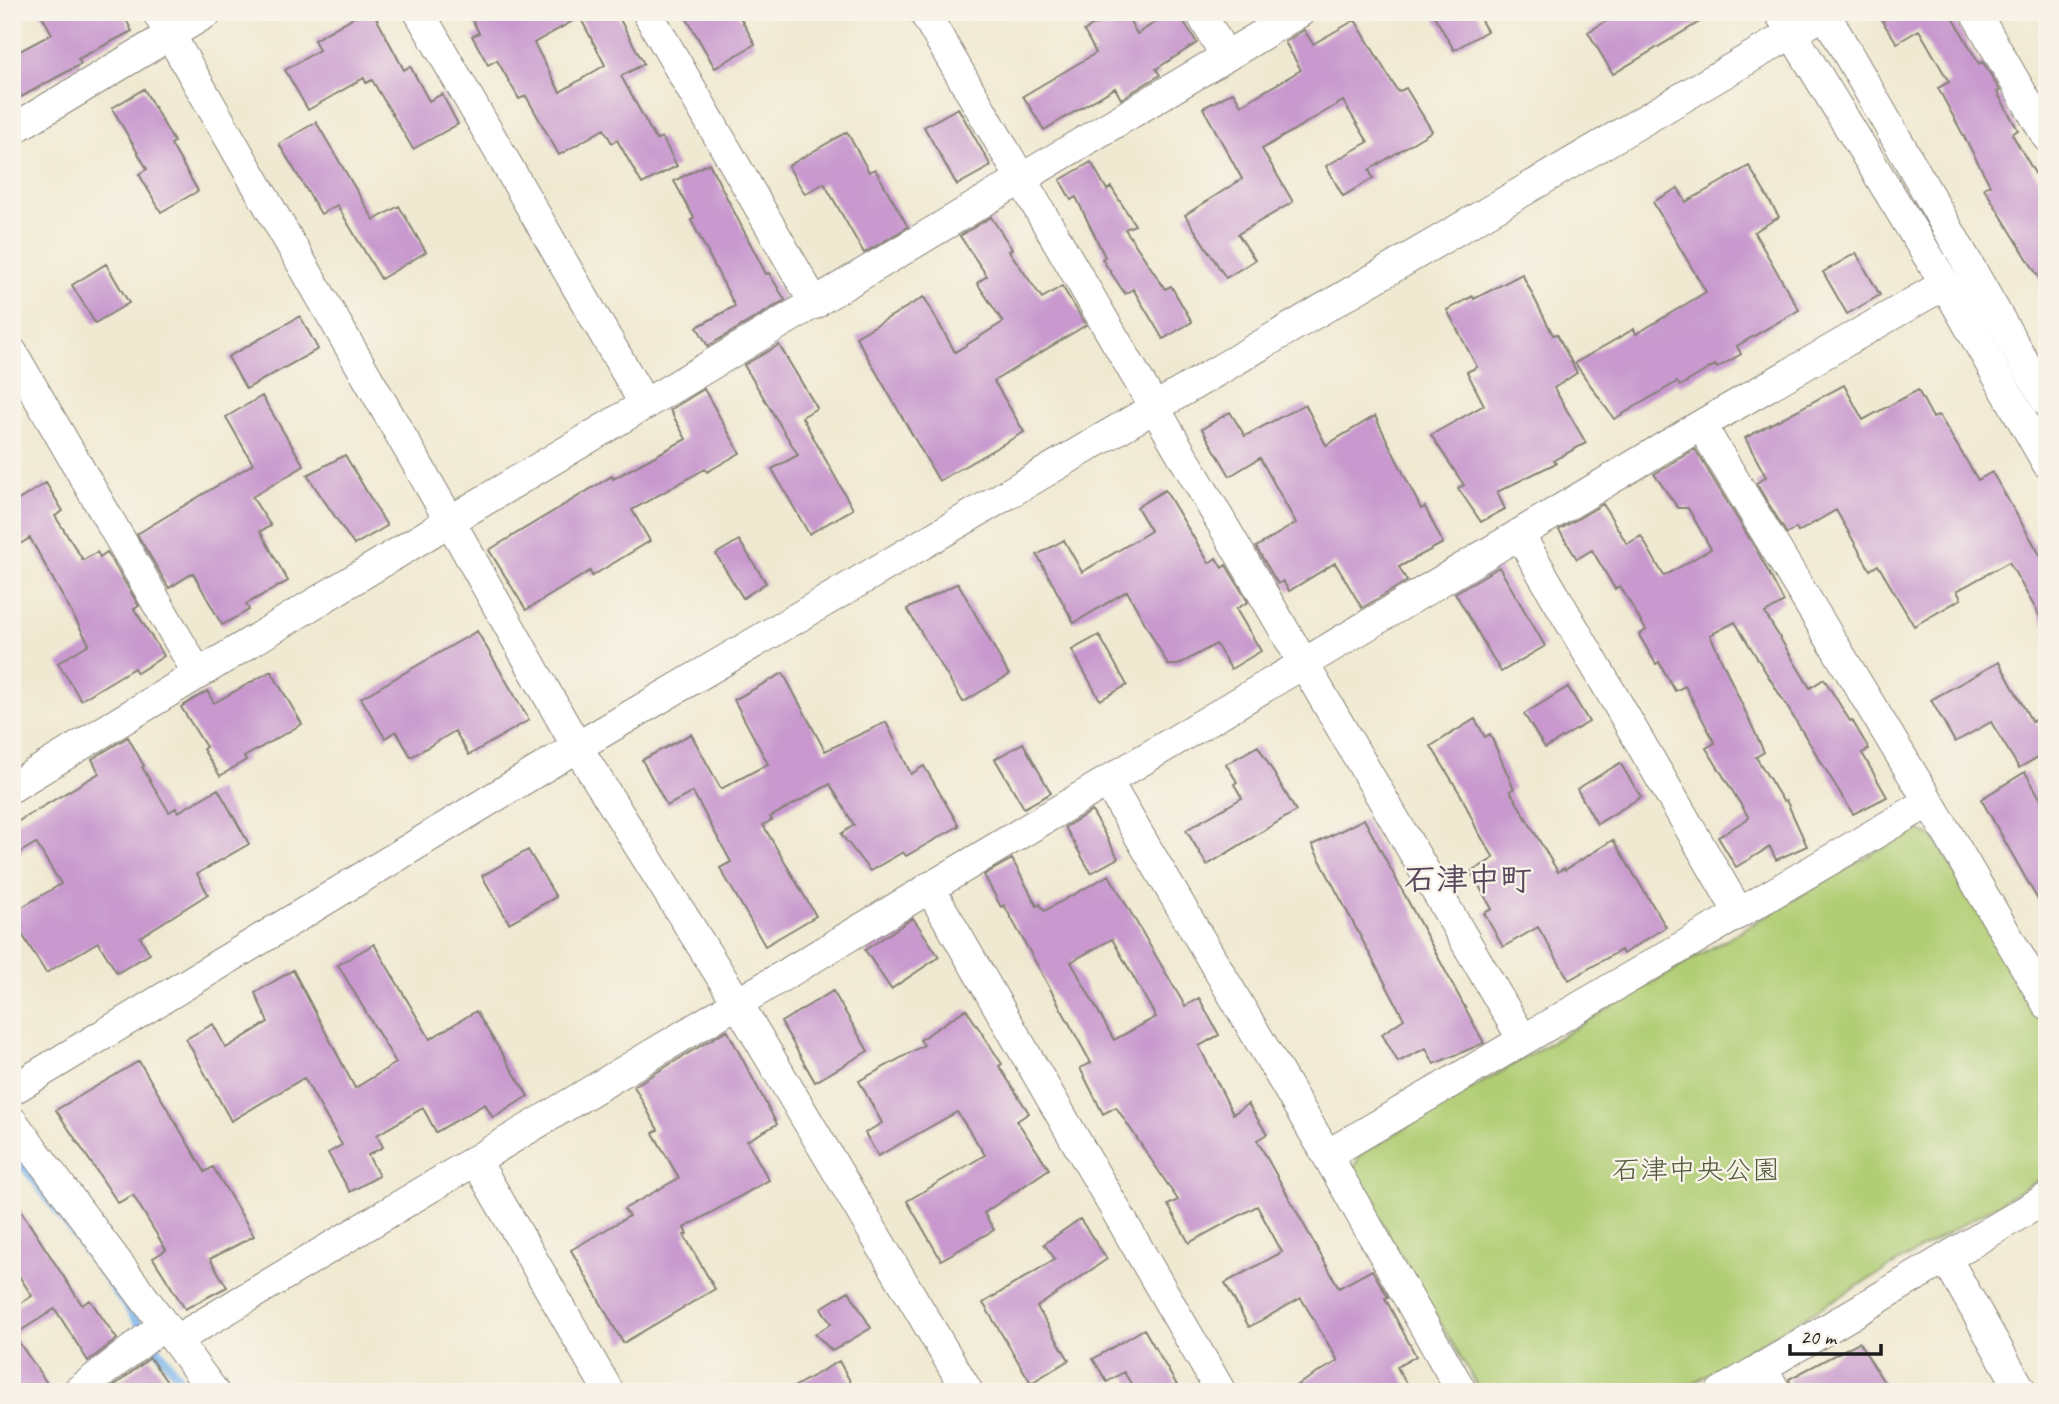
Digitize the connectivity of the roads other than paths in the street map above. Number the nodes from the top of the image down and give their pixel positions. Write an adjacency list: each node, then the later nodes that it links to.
1 (208, 12): 9 (street)
2 (419, 12): 19 (street)
3 (647, 12): 16 (street)
4 (924, 12): 14 (street)
5 (1200, 12): 11 (street)
6 (1300, 12): 11 (street)
7 (1975, 12): 13 (street)
8 (1825, 13): 10 (street); 18 (street)
9 (164, 23): 12 (street); 23 (street)
10 (1785, 23): 15 (street); 20 (street)
11 (1225, 55): 14 (street)
12 (12, 130)
13 (2047, 137)
14 (1022, 180): 16 (street); 20 (street)
15 (1945, 284): 21 (street); 22 (street)
16 (815, 304): 19 (street)
17 (12, 352): 26 (street)
18 (2047, 402)
19 (645, 405): 23 (street)
20 (1153, 407): 25 (street); 27 (street)
21 (1701, 425): 24 (street); 30 (street)
22 (2047, 463)
23 (450, 521): 26 (street); 27 (street)
24 (1519, 534): 25 (street); 32 (street)
25 (1304, 663): 28 (street); 35 (street)
26 (198, 674): 29 (street)
27 (578, 747): 33 (street); 36 (street)
28 (1107, 781): 31 (street); 38 (street)
29 (12, 787)
30 (1929, 802): 32 (street); 34 (street)
31 (929, 887): 33 (street); 48 (street)
32 (1739, 913): 35 (street)
33 (737, 1002): 39 (street); 47 (street)
34 (2047, 1004)
35 (1523, 1040): 38 (street)
36 (12, 1090)
37 (12, 1121): 42 (street)
38 (1327, 1155): 49 (street)
39 (476, 1161): 42 (street); 46 (street)
40 (2047, 1198): 41 (street)
41 (1945, 1258): 43 (street); 51 (street)
42 (170, 1332): 44 (street); 45 (street)
43 (1769, 1380): 50 (street)
44 (77, 1392)
45 (214, 1392)
46 (609, 1392)
47 (968, 1392)
48 (1221, 1392)
49 (1462, 1392)
50 (1721, 1392)
51 (2022, 1392)

